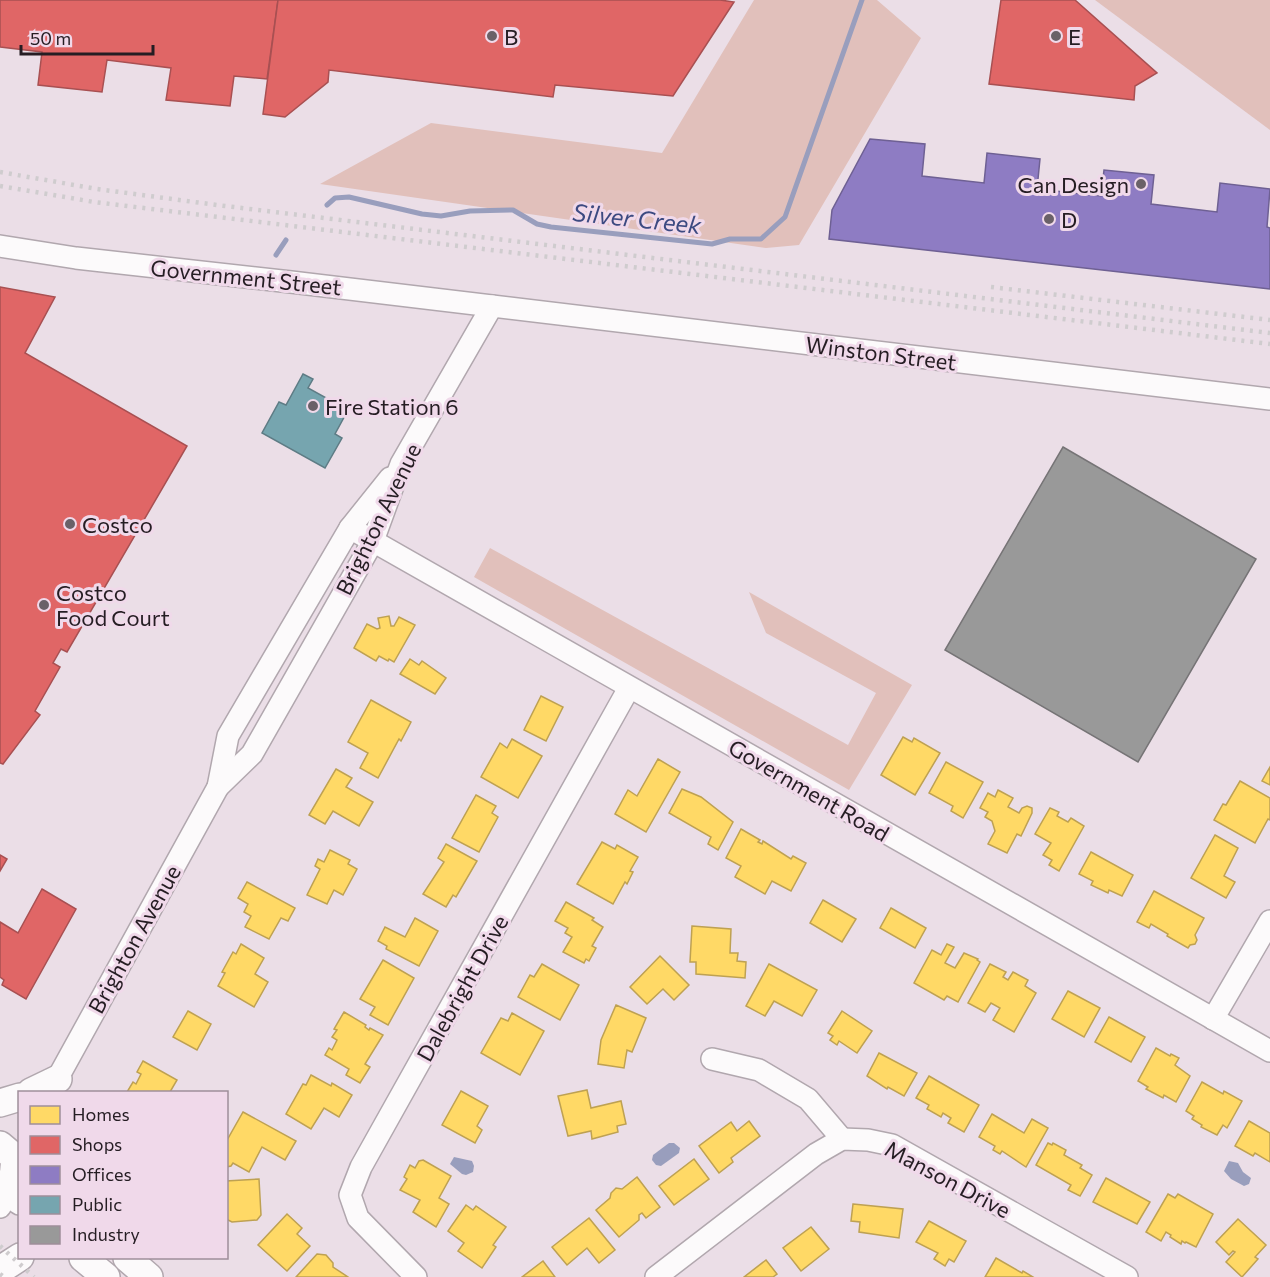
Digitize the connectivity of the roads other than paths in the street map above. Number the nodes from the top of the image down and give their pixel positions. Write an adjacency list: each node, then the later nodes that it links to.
1 (0, 246): 2 (street, Government Street)
2 (492, 306): 3 (street, Winston Street); 4 (street, Brighton Avenue)
3 (1270, 399)
4 (401, 464): 5 (street, Brighton Avenue); 6 (street, Brighton Avenue)
5 (350, 528): 6 (street, Government Road); 8 (street, Brighton Avenue)
6 (373, 541): 7 (street, Government Road); 8 (street, Brighton Avenue)
7 (629, 688): 10 (street, Government Road); 26 (street, Dalebright Drive)
8 (218, 787): 13 (street, Brighton Avenue)
9 (1270, 921): 10 (street)
10 (1213, 1019): 11 (street, Government Road)
11 (1270, 1051)
12 (712, 1059): 17 (street)
13 (54, 1086): 14 (main road)
14 (35, 1091)
15 (18, 1098): 16 (main road)
16 (0, 1103)
17 (842, 1138): 27 (street); 28 (street, Manson Drive)
18 (10, 1155): 19 (street)
19 (7, 1196)
20 (18, 1258): 23 (main road)
21 (85, 1259): 24 (main road)
22 (129, 1259): 25 (main road)
23 (0, 1270)
24 (106, 1277)
25 (149, 1277)
26 (416, 1277)
27 (656, 1277)
28 (1127, 1277)

